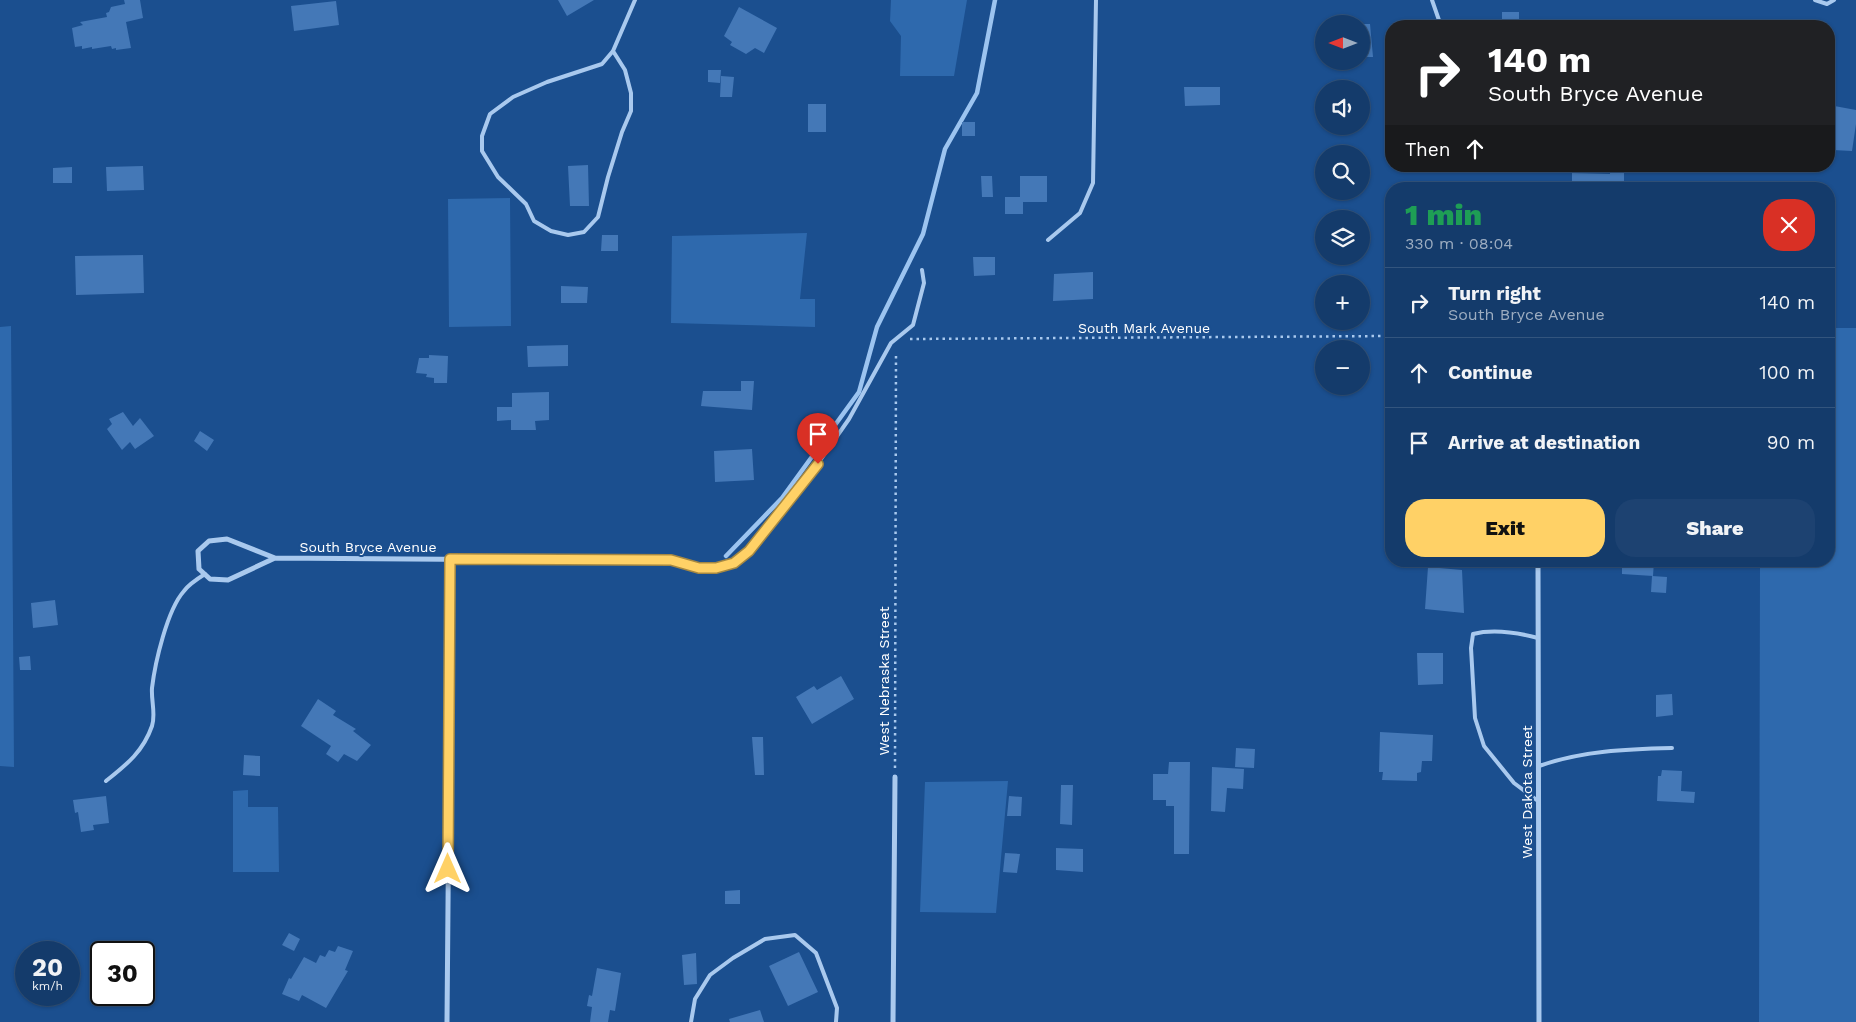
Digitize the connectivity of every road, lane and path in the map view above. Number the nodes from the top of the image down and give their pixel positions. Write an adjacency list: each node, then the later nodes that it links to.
1 (635, 0): 7 (lane)
2 (1096, 0): 8 (lane)
3 (1432, 0): 6 (lane)
4 (1815, 0): 5 (lane)
5 (1834, 0)
6 (1439, 20)
7 (613, 51): 7 (lane)
8 (1048, 240)
9 (922, 270): 11 (lane)
10 (1385, 336): 11 (path, South Mark Avenue)
11 (896, 340): 14 (lane); 20 (path, West Nebraska Street)
12 (275, 558): 13 (street, South Bryce Avenue); 16 (street, South Bryce Avenue); 16 (street, South Bryce Avenue)
13 (450, 559): 14 (street, South Bryce Avenue); 23 (street)
14 (671, 560)
15 (1538, 567): 17 (street, West Dakota Street)
16 (205, 574): 21 (lane)
17 (1538, 638): 19 (street, West Dakota Street); 22 (lane)
18 (1672, 748): 19 (lane)
19 (1538, 766): 22 (street, West Dakota Street)
20 (895, 777): 26 (street)
21 (106, 781)
22 (1538, 801): 27 (street, West Dakota Street)
23 (447, 1022)
24 (692, 1022): 25 (lane)
25 (836, 1022)
26 (892, 1022)
27 (1539, 1022)

